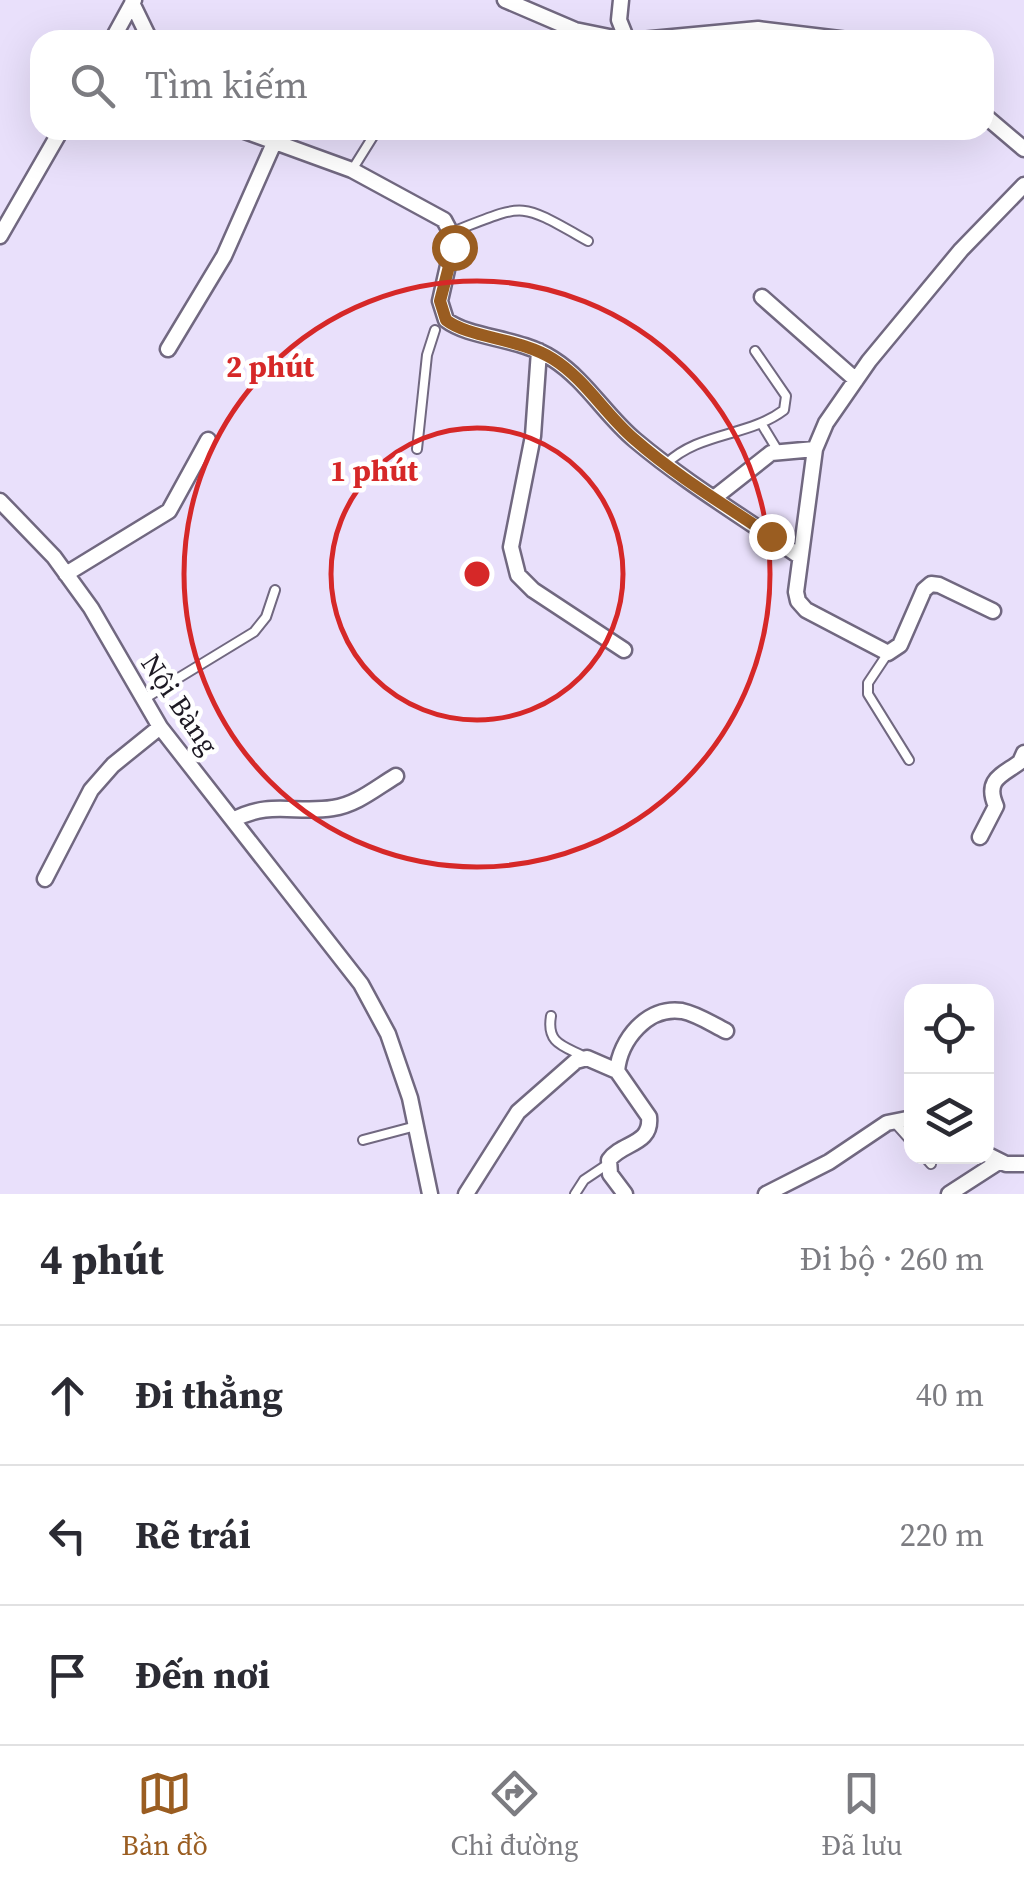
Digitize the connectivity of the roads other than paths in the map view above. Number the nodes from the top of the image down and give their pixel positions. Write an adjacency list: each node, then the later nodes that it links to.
1 (505, 0): 6 (street)
2 (621, 0): 7 (street)
3 (133, 2): 4 (street); 5 (street)
4 (118, 30)
5 (146, 30)
6 (575, 30)
7 (623, 30)
8 (994, 124): 13 (street)
9 (54, 140): 17 (street)
10 (267, 140): 12 (street)
11 (371, 140): 14 (lane)
12 (274, 143): 14 (street); 21 (street)
13 (1024, 149)
14 (352, 170): 16 (street)
15 (1024, 185): 24 (street)
16 (452, 232): 18 (lane); 20 (street)
17 (0, 236)
18 (588, 241)
19 (762, 296): 24 (street)
20 (438, 322): 23 (street); 27 (lane)
21 (168, 349)
22 (755, 350): 25 (lane)
23 (539, 351): 30 (street); 37 (street)
24 (856, 380): 28 (street)
25 (761, 423): 29 (lane); 30 (lane)
26 (208, 440): 34 (street)
27 (417, 449)
28 (815, 449): 29 (street); 33 (street)
29 (778, 450): 31 (street)
30 (666, 464): 31 (street)
31 (714, 498): 33 (street)
32 (0, 501): 34 (street, Nội Bàng)
33 (799, 556): 38 (street)
34 (66, 574): 39 (street, Nội Bàng)
35 (275, 590): 39 (lane)
36 (993, 611): 38 (street)
37 (624, 650)
38 (883, 650): 42 (lane)
39 (144, 700): 40 (street, Nội Bàng)
40 (160, 726): 44 (street, Nội Bàng); 46 (street)
41 (1024, 753): 45 (street)
42 (909, 760)
43 (396, 776): 44 (street)
44 (232, 820): 53 (street, Nội Bàng)
45 (980, 837)
46 (45, 880)
47 (552, 1016): 49 (lane)
48 (726, 1031): 50 (street)
49 (587, 1058): 50 (street); 61 (street)
50 (617, 1071): 57 (street)
51 (904, 1119): 52 (street)
52 (892, 1120): 54 (lane); 64 (street)
53 (416, 1126): 55 (lane); 60 (street, Nội Bàng)
54 (904, 1133)
55 (363, 1140)
56 (994, 1158): 59 (street)
57 (608, 1164): 62 (lane); 63 (street)
58 (986, 1164): 65 (street)
59 (1024, 1164)
60 (430, 1194)
61 (466, 1194)
62 (576, 1194)
63 (625, 1194)
64 (766, 1194)
65 (950, 1194)

